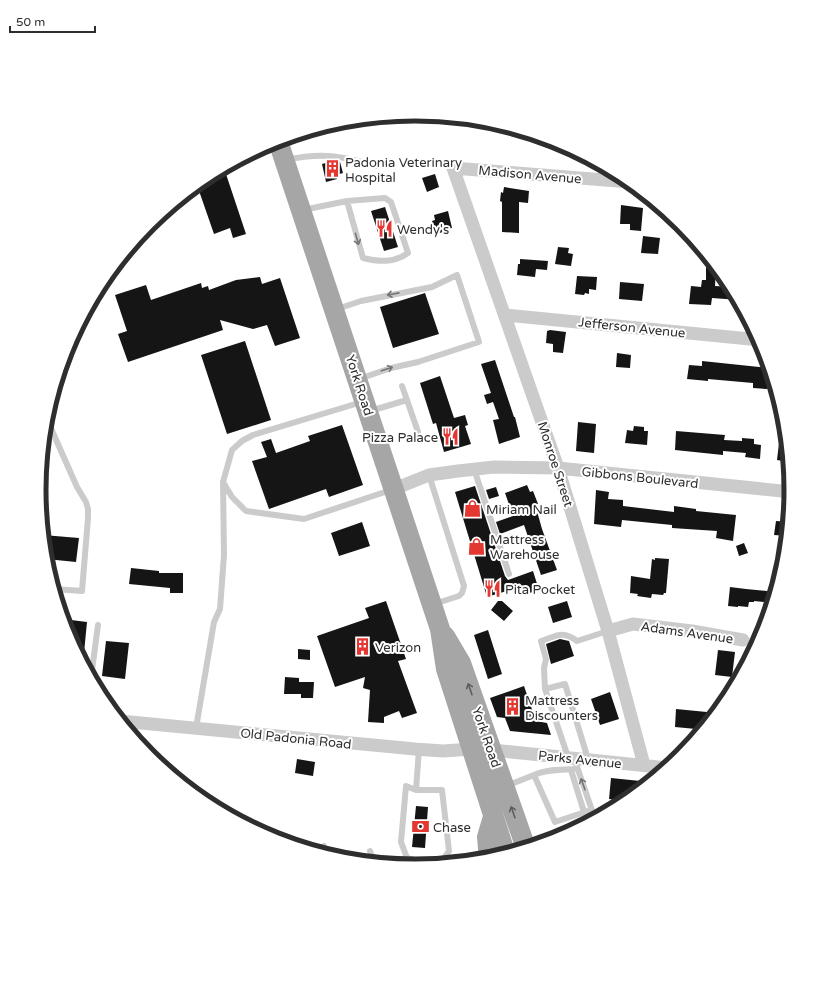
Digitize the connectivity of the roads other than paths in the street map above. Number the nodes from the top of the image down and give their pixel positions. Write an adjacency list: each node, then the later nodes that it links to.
1 (280, 147): 2 (main road, York Road)
2 (285, 160): 3 (lane); 7 (main road, York Road)
3 (376, 166)
4 (453, 168): 5 (street, Madison Avenue); 9 (street, Monroe Street)
5 (618, 181)
6 (347, 201): 6 (lane, one-way to 6); 7 (lane)
7 (302, 210): 8 (main road, York Road)
8 (334, 310): 11 (main road, York Road); 11 (lane, one-way to 8)
9 (505, 315): 10 (street, Jefferson Avenue); 17 (street, Monroe Street)
10 (753, 339)
11 (358, 379): 14 (main road, York Road)
12 (402, 386): 13 (lane)
13 (407, 400): 14 (lane); 16 (lane)
14 (367, 406): 20 (lane); 21 (main road, York Road)
15 (51, 429): 24 (lane)
16 (418, 432)
17 (558, 468): 18 (street, Gibbons Boulevard); 22 (street, Gibbons Boulevard); 28 (street, Monroe Street)
18 (474, 469): 19 (street, Gibbons Boulevard); 23 (lane)
19 (429, 475): 21 (street, Gibbons Boulevard); 25 (lane)
20 (223, 482): 21 (lane); 33 (lane)
21 (394, 489): 25 (main road, York Road)
22 (785, 491)
23 (509, 574)
24 (60, 589)
25 (432, 605): 27 (main road, York Road)
26 (98, 625): 30 (lane)
27 (440, 629): 35 (main road, York Road); 36 (main road, York Road, one-way to 27)
28 (608, 631): 29 (street, Adams Avenue); 31 (lane); 39 (street, Monroe Street)
29 (743, 640)
30 (92, 668)
31 (545, 689): 37 (lane); 38 (lane)
32 (128, 722): 33 (street, Old Padonia Road)
33 (196, 728): 34 (street, Old Padonia Road)
34 (419, 749): 35 (street, Old Padonia Road); 43 (lane)
35 (472, 749): 46 (main road, York Road)
36 (492, 750): 38 (street, Parks Avenue); 42 (main road, York Road)
37 (588, 759): 38 (street, Parks Avenue); 39 (street, Parks Avenue)
38 (572, 763): 41 (lane); 44 (lane, one-way to 38); 45 (lane)
39 (644, 765): 40 (street, Parks Avenue)
40 (660, 767)
41 (534, 776): 42 (lane); 45 (lane)
42 (504, 787): 48 (main road, York Road, one-way to 42)
43 (416, 790): 53 (lane); 54 (lane)
44 (591, 810): 45 (lane); 47 (lane)
45 (584, 812)
46 (493, 814): 49 (main road, York Road); 51 (main road)
47 (593, 814)
48 (523, 840)
49 (504, 849)
50 (370, 851): 52 (lane)
51 (488, 853)
52 (372, 857)
53 (444, 859)
54 (411, 860)

